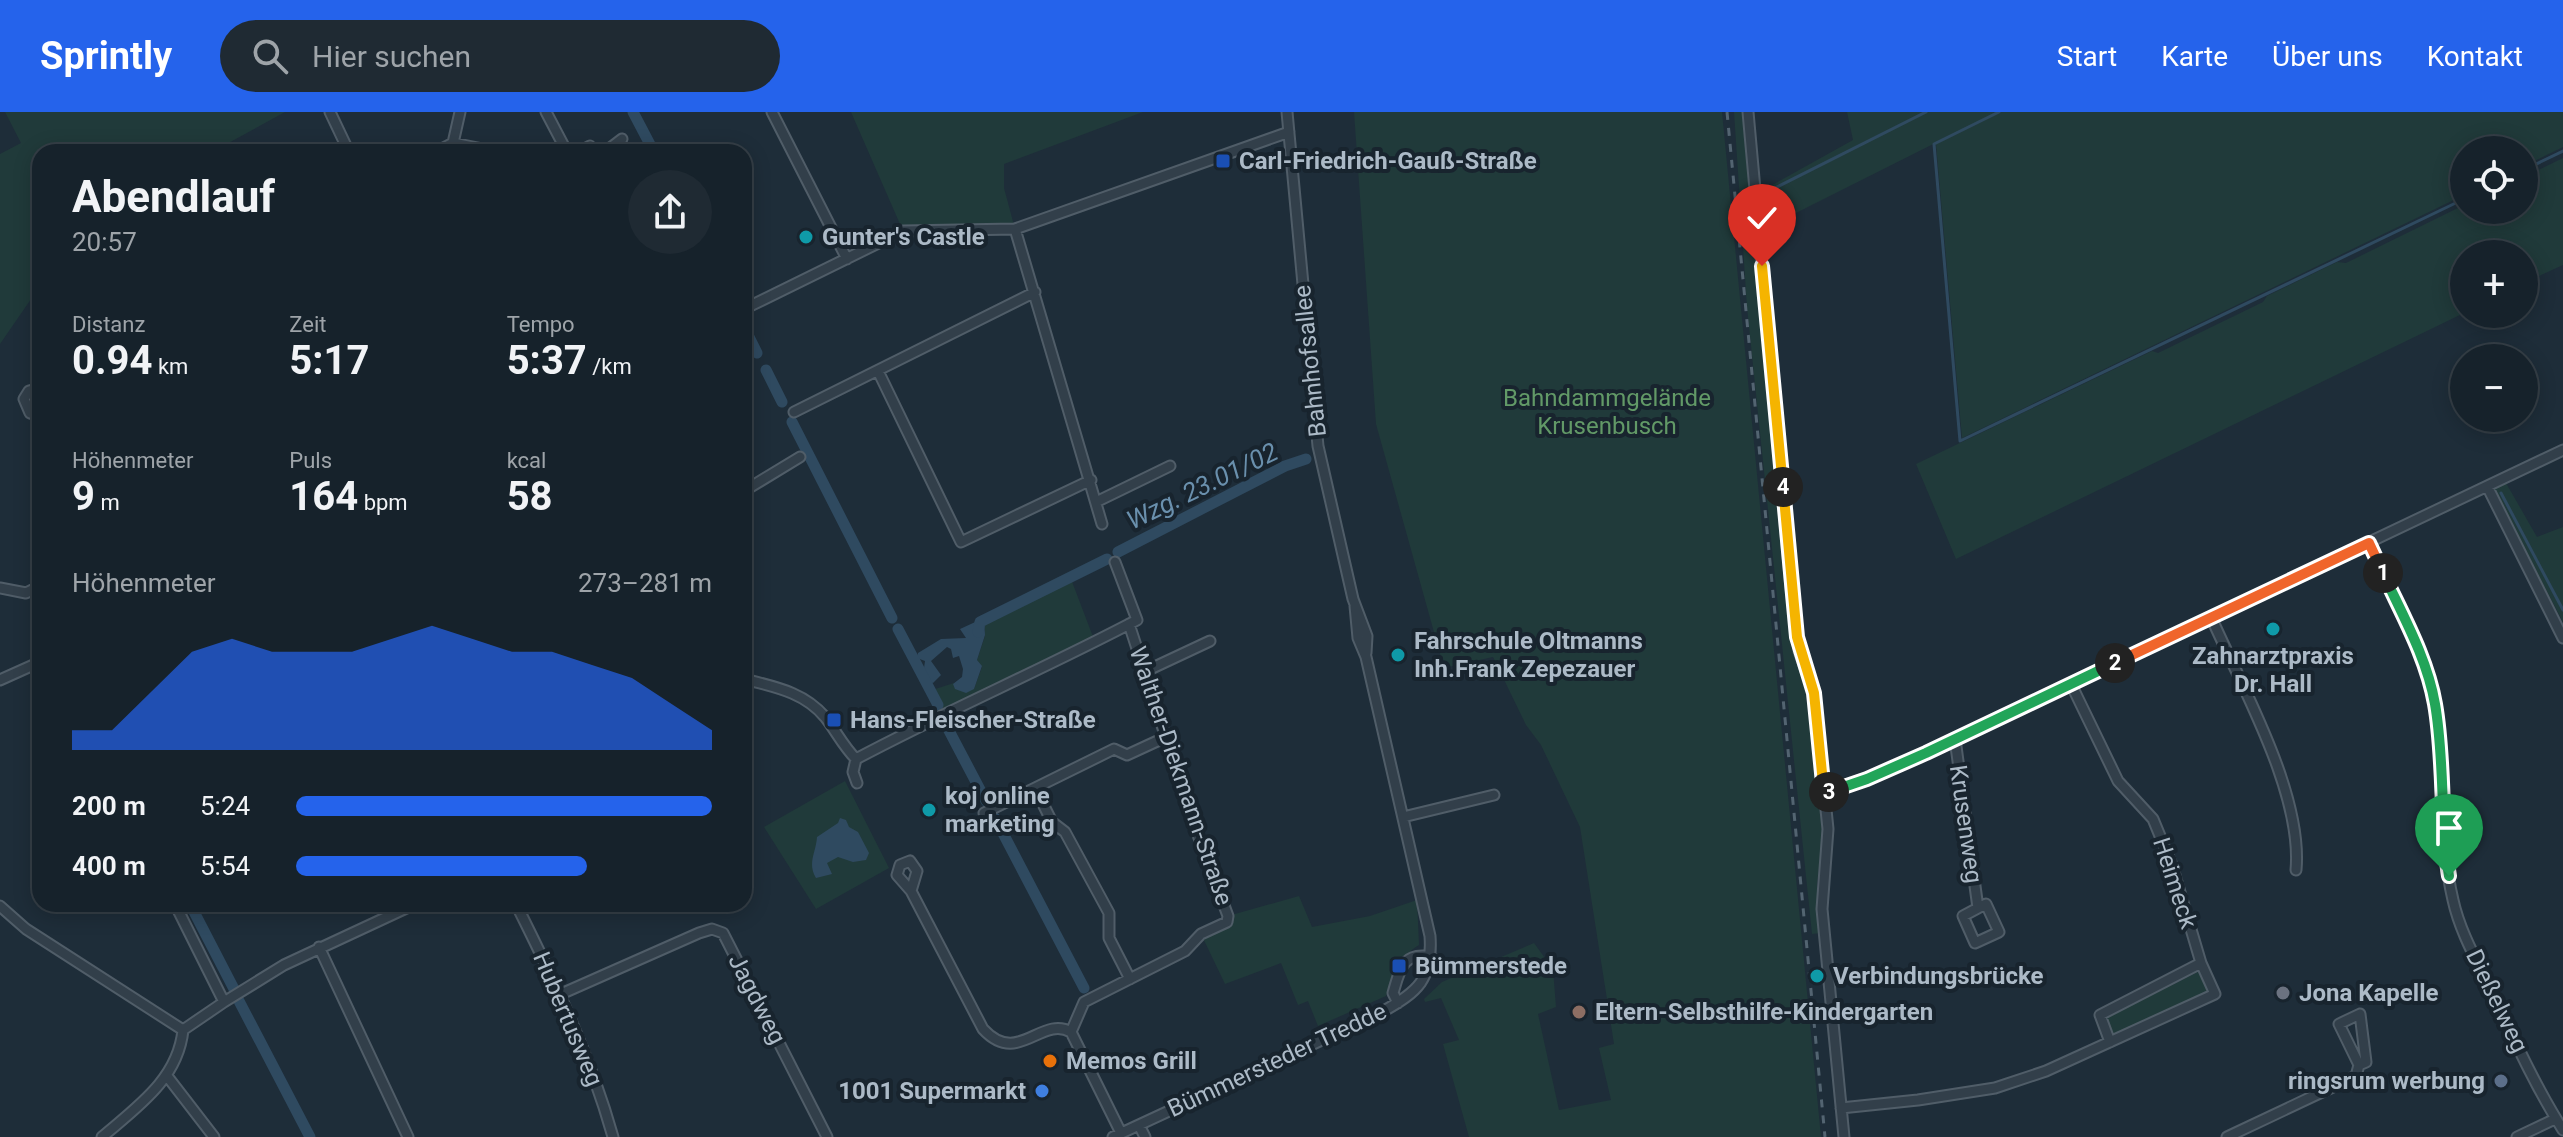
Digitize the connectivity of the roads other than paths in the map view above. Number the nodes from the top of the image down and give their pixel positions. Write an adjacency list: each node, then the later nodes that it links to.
1 (330, 112): 10 (street)
2 (460, 112): 9 (street)
3 (546, 112): 12 (street)
4 (772, 112): 15 (street)
5 (1287, 112): 7 (street, Bahnhofsallee)
6 (1748, 112): 48 (street)
7 (1289, 132): 14 (street); 51 (street, Bahnhofsallee)
8 (622, 139): 13 (street)
9 (453, 143): 11 (street)
10 (345, 144)
11 (458, 144)
12 (563, 144)
13 (615, 144)
14 (1015, 229): 15 (street); 16 (street)
15 (847, 259): 17 (street)
16 (1035, 292): 18 (street); 25 (street)
17 (752, 305)
18 (878, 371): 20 (street); 25 (street)
19 (32, 390): 21 (street)
20 (794, 412)
21 (32, 414)
22 (2563, 450): 27 (street)
23 (800, 457): 26 (street)
24 (1170, 466): 28 (street)
25 (1091, 480): 28 (street)
26 (752, 486)
27 (2487, 486): 30 (street); 36 (street)
28 (1096, 502): 29 (street)
29 (1102, 524)
30 (2369, 543): 34 (street); 72 (street, Dießelweg)
31 (1115, 562): 35 (street, Walther-Diekmann-Straße)
32 (0, 588): 33 (street)
33 (32, 590)
34 (2211, 617): 42 (street); 52 (street)
35 (1129, 624): 39 (street, Walther-Diekmann-Straße); 45 (street)
36 (2563, 638)
37 (1210, 641): 39 (street)
38 (32, 666): 40 (street)
39 (1146, 671): 43 (street, Walther-Diekmann-Straße)
40 (0, 680)
41 (752, 681): 45 (street)
42 (2071, 684): 44 (street); 61 (street, Heimeck)
43 (1166, 737): 47 (street); 62 (street, Walther-Diekmann-Straße)
44 (1955, 739): 48 (street); 55 (street, Krusenweg)
45 (856, 759): 46 (street)
46 (857, 783)
47 (1035, 788): 50 (street); 62 (street)
48 (1824, 793): 71 (street)
49 (1494, 795): 51 (street)
50 (984, 813)
51 (1403, 817): 60 (street, Bahnhofsallee)
52 (2296, 870)
53 (911, 891): 67 (street)
54 (0, 906): 66 (street)
55 (1978, 908)
56 (179, 912): 64 (street)
57 (397, 912): 59 (street)
58 (520, 912): 63 (street, Hubertusweg)
59 (319, 947): 64 (street); 78 (street)
60 (1430, 961): 65 (street, Bümmersteder Tredde); 65 (street, Bümmersteder Tredde)
61 (2201, 963): 68 (street); 68 (street, Heimeck)
62 (1130, 979): 67 (street, Walther-Diekmann-Straße)
63 (561, 994): 79 (street, Hubertusweg); 80 (street, Jagdweg)
64 (224, 1002): 66 (street)
65 (1398, 1003): 73 (street, Bümmersteder Tredde)
66 (183, 1030): 70 (street)
67 (1071, 1032): 75 (street)
68 (2110, 1042): 71 (street, Heimeck)
69 (2359, 1065): 69 (street); 83 (street)
70 (167, 1076): 76 (street); 77 (street)
71 (1841, 1108): 82 (street)
72 (2555, 1119): 74 (street, Dießelweg); 84 (street)
73 (1139, 1125): 75 (street, Bümmersteder Tredde); 81 (street)
74 (2563, 1130)
75 (1117, 1135)
76 (102, 1137)
77 (214, 1137)
78 (408, 1137)
79 (613, 1137)
80 (827, 1137)
81 (1145, 1137)
82 (1844, 1137)
83 (2227, 1137)
84 (2517, 1137)

